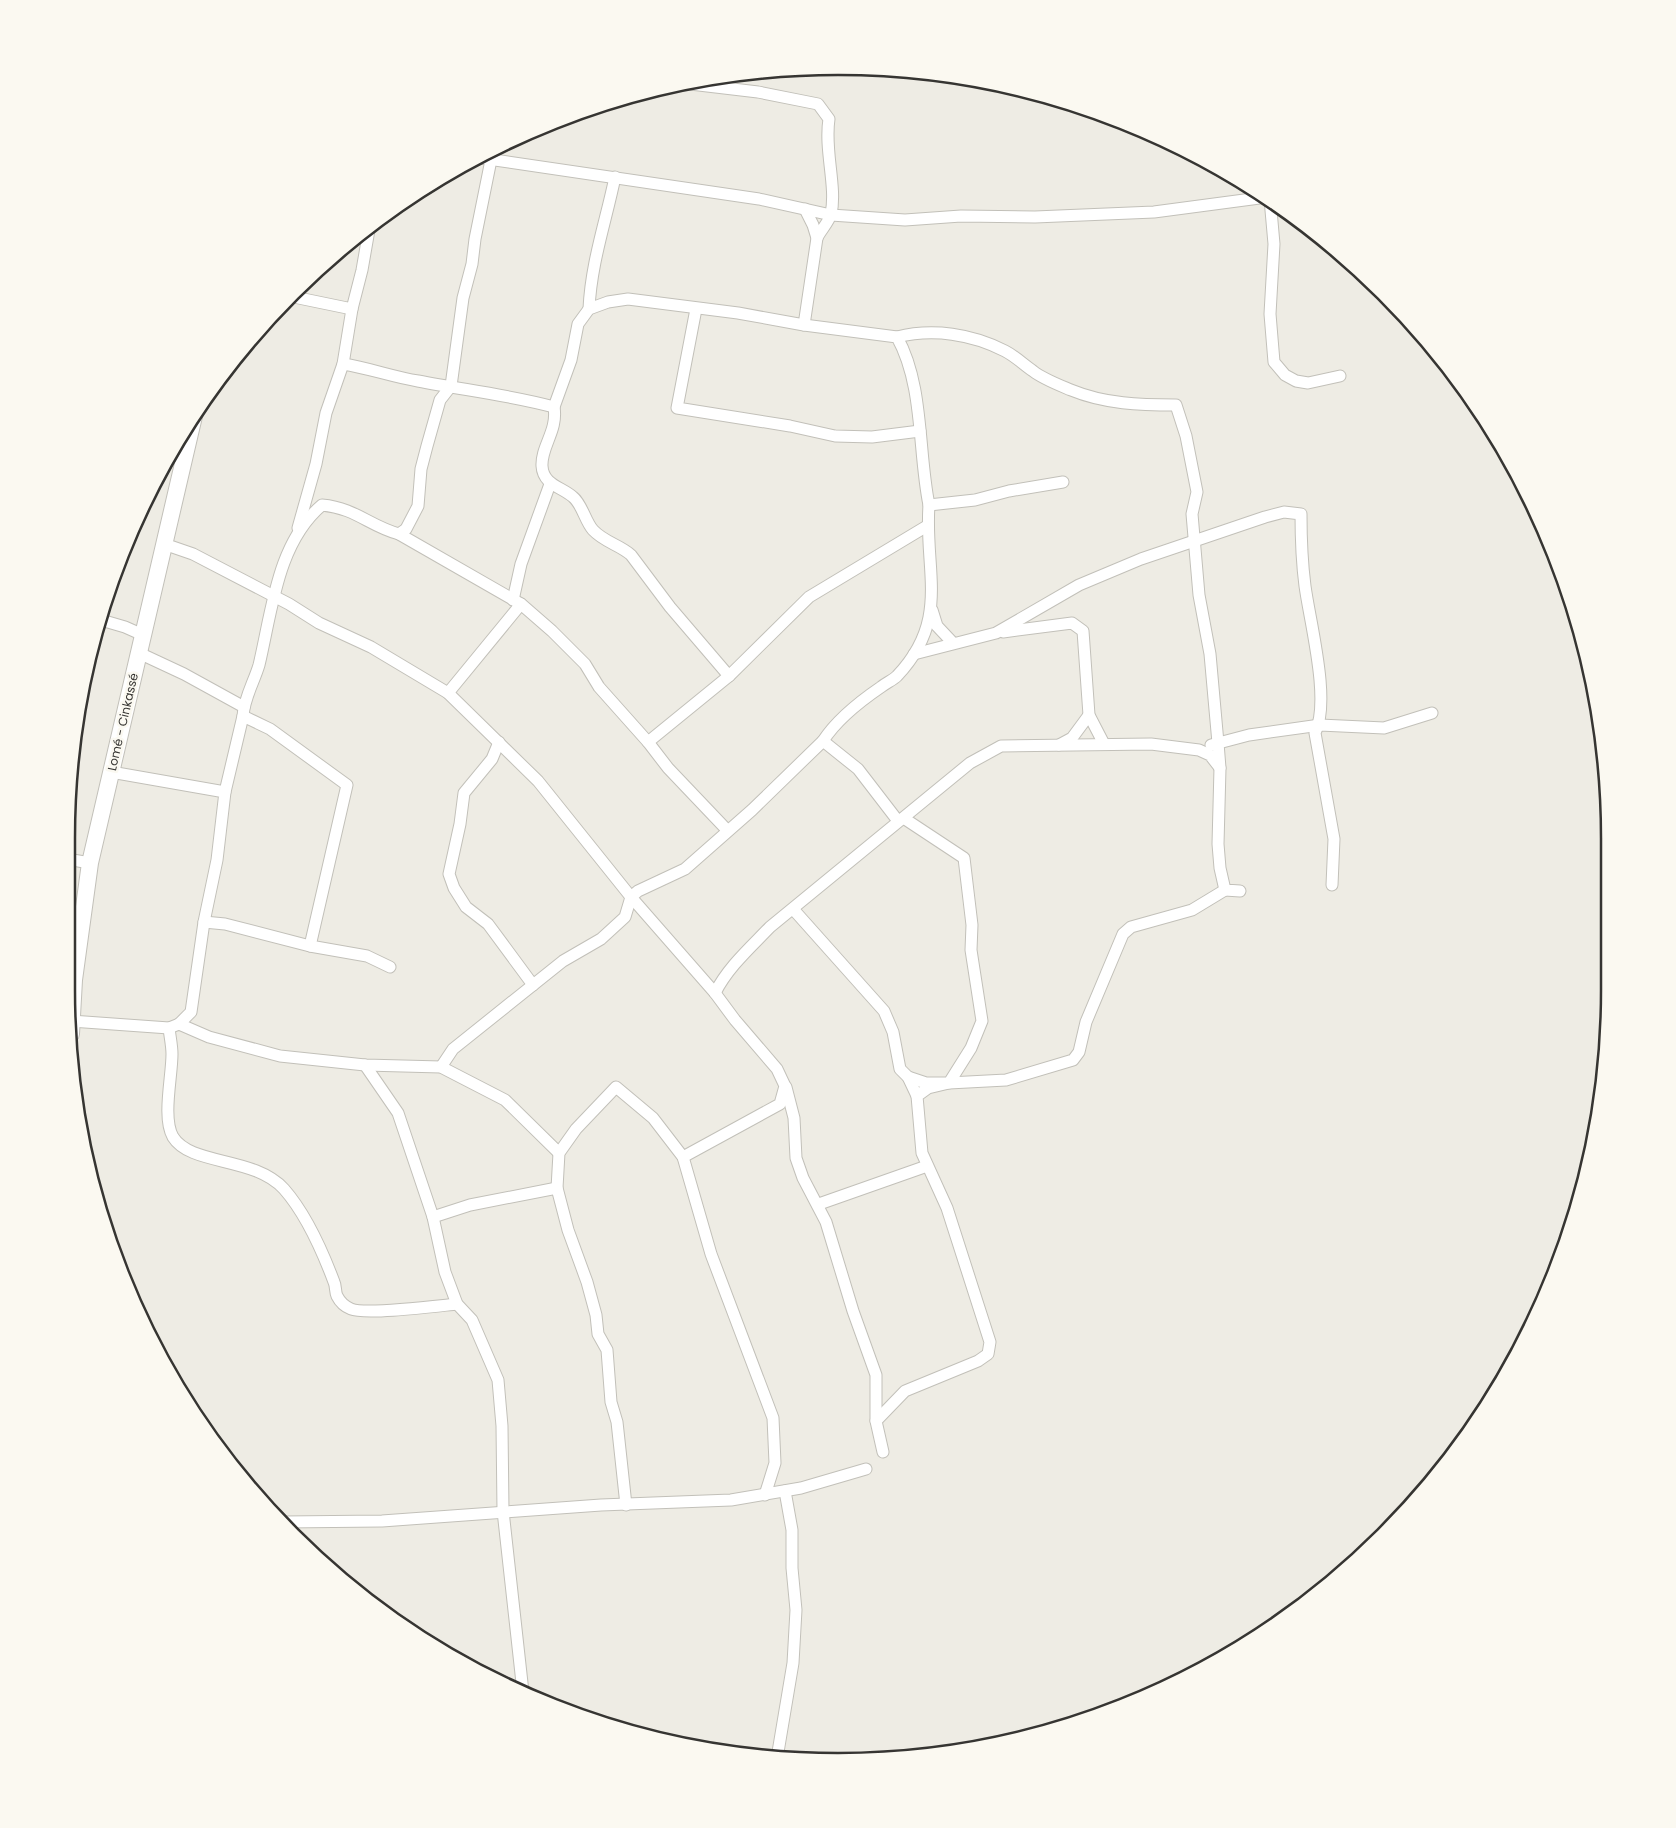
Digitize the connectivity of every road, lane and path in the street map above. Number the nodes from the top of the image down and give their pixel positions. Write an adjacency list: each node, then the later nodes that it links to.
1 (711, 86): 8 (street)
2 (495, 157): 4 (street)
3 (488, 161): 19 (street)
4 (615, 177): 6 (street); 12 (street)
5 (1254, 199): 8 (street)
6 (804, 209): 8 (street); 9 (street)
7 (1271, 211): 18 (street)
8 (831, 215): 9 (street)
9 (817, 238): 15 (street)
10 (367, 239): 13 (street)
11 (298, 298): 13 (street)
12 (589, 308): 14 (street); 20 (street)
13 (352, 309): 17 (street)
14 (696, 309): 15 (street); 21 (street)
15 (804, 325): 16 (street)
16 (897, 337): 21 (street); 29 (street)
17 (343, 364): 19 (street); 27 (street)
18 (1340, 376)
19 (451, 386): 20 (street); 28 (street)
20 (554, 407): 24 (street)
21 (920, 431): 25 (street)
22 (189, 437): 30 (highway, Lomé - Cinkassé)
23 (1063, 482): 25 (street)
24 (550, 484): 32 (street); 40 (street)
25 (929, 505): 26 (street)
26 (927, 526): 33 (street); 40 (street)
27 (297, 531): 28 (street); 31 (street)
28 (399, 534): 32 (street)
29 (1195, 541): 35 (street); 45 (street); 49 (street)
30 (164, 544): 31 (street); 36 (highway, Lomé - Cinkassé)
31 (274, 597): 41 (street); 42 (street)
32 (517, 602): 41 (street); 48 (street)
33 (932, 610): 37 (street); 39 (street)
34 (107, 622): 36 (street)
35 (996, 633): 37 (street); 44 (street)
36 (143, 636): 38 (highway, Lomé - Cinkassé)
37 (953, 643): 39 (street)
38 (139, 653): 42 (street); 54 (highway, Lomé - Cinkassé)
39 (914, 654): 46 (street)
40 (729, 676): 48 (street)
41 (448, 693): 47 (street)
42 (243, 711): 55 (street); 66 (street)
43 (1432, 713): 45 (street)
44 (1090, 715): 50 (street); 51 (street)
45 (1320, 725): 49 (street); 60 (street)
46 (823, 741): 56 (street); 57 (street)
47 (499, 742): 63 (street); 69 (street)
48 (648, 742): 57 (street)
49 (1218, 743): 52 (street); 53 (street)
50 (1104, 744): 51 (street); 52 (street)
51 (1058, 746): 56 (street)
52 (1200, 750): 53 (street)
53 (1220, 768): 61 (street)
54 (111, 772): 55 (street); 59 (highway, Lomé - Cinkassé)
55 (225, 792): 65 (street)
56 (901, 820): 64 (street); 76 (street)
57 (727, 830): 63 (street)
58 (75, 860): 59 (street)
59 (90, 863): 67 (highway, Lomé - Cinkassé)
60 (1332, 885)
61 (1225, 890): 62 (street); 76 (street)
62 (1240, 891)
63 (631, 897): 69 (street); 70 (street)
64 (793, 909): 70 (street); 75 (street)
65 (204, 922): 66 (street); 71 (street)
66 (310, 946): 68 (street)
67 (75, 950)
68 (390, 967)
69 (533, 985): 74 (street)
70 (716, 992): 77 (street)
71 (174, 1026): 72 (street); 73 (street); 85 (street)
72 (77, 1028)
73 (365, 1065): 74 (street); 84 (street)
74 (441, 1067): 79 (street)
75 (908, 1077): 76 (street); 78 (street)
76 (949, 1083): 78 (street)
77 (785, 1086): 80 (street); 83 (street)
78 (918, 1096): 81 (street)
79 (559, 1153): 80 (street); 82 (street)
80 (683, 1158): 90 (street)
81 (927, 1166): 83 (street); 86 (street)
82 (557, 1188): 84 (street); 91 (street)
83 (819, 1204): 86 (street)
84 (433, 1217): 85 (street)
85 (457, 1304): 92 (street)
86 (876, 1421): 87 (street)
87 (883, 1452)
88 (866, 1469): 89 (street)
89 (785, 1491): 90 (street); 95 (street)
90 (766, 1495): 91 (street)
91 (626, 1505): 92 (street)
92 (503, 1511): 93 (street); 94 (street)
93 (291, 1522)
94 (522, 1684)
95 (778, 1750)

